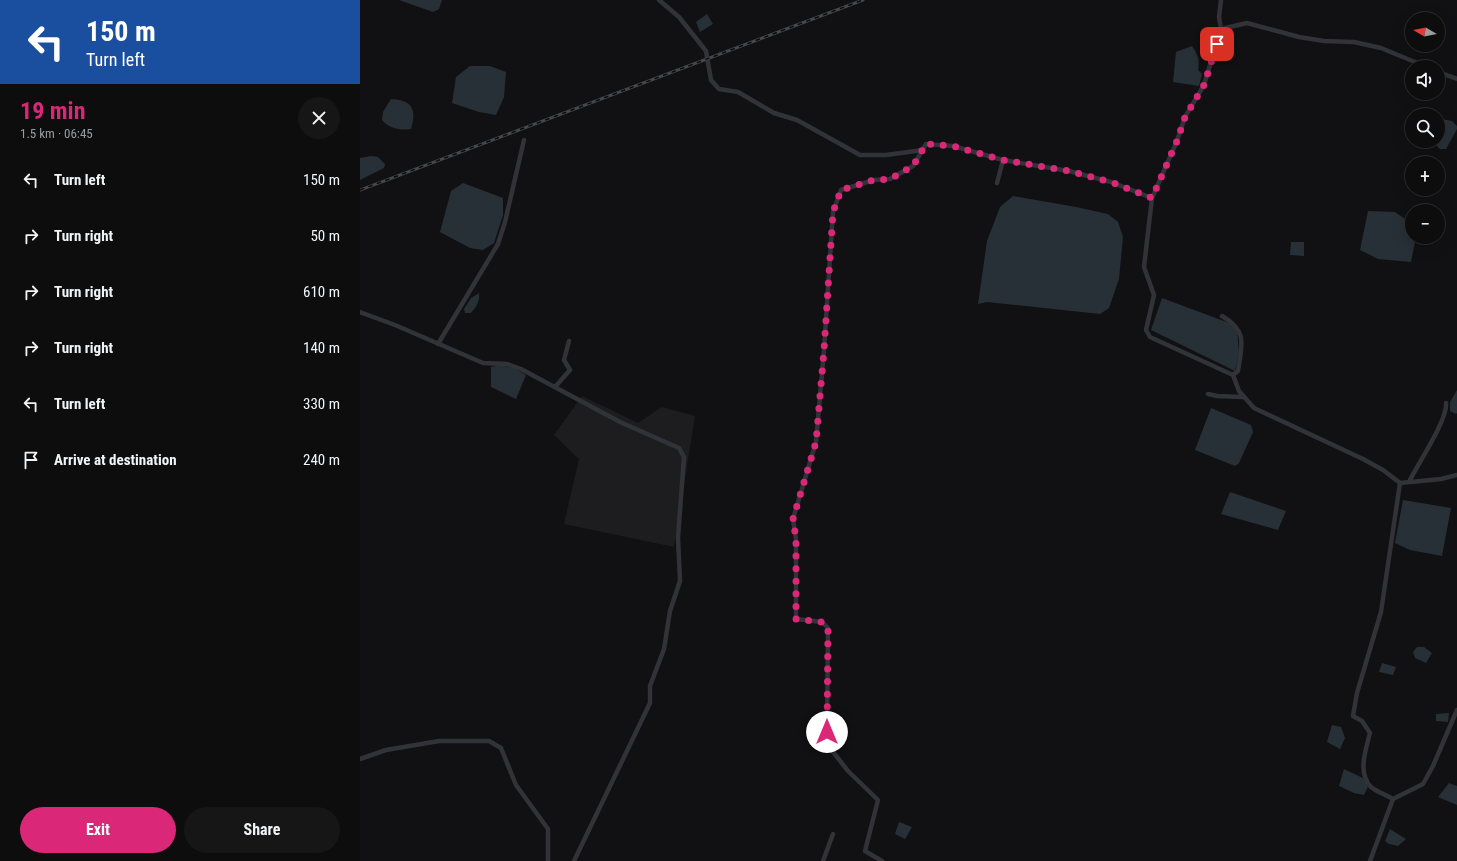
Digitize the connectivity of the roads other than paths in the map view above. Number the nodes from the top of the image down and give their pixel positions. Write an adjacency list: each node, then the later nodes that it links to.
1 (659, 0): 3 (street)
2 (1221, 0): 4 (street)
3 (665, 2): 9 (street)
4 (1221, 29): 5 (street); 12 (street)
5 (1410, 60)
6 (1445, 75): 7 (street)
7 (1457, 79)
8 (524, 140): 16 (street)
9 (923, 150): 10 (street); 32 (street)
10 (1003, 160): 11 (street); 12 (street)
11 (997, 183)
12 (1152, 198): 17 (street)
13 (360, 312): 16 (street)
14 (1222, 316): 17 (street)
15 (569, 341): 18 (street)
16 (438, 344): 18 (street)
17 (1233, 375): 20 (street)
18 (555, 387): 30 (street)
19 (1208, 394): 20 (street)
20 (1243, 397): 24 (street)
21 (1446, 402): 23 (street)
22 (1457, 475): 23 (street)
23 (1410, 480): 24 (street)
24 (1400, 483): 27 (street)
25 (1457, 710): 27 (street)
26 (360, 759): 29 (street)
27 (1393, 799): 33 (street)
28 (833, 834): 31 (street)
29 (548, 861)
30 (574, 861)
31 (823, 861)
32 (882, 861)
33 (1370, 861)

